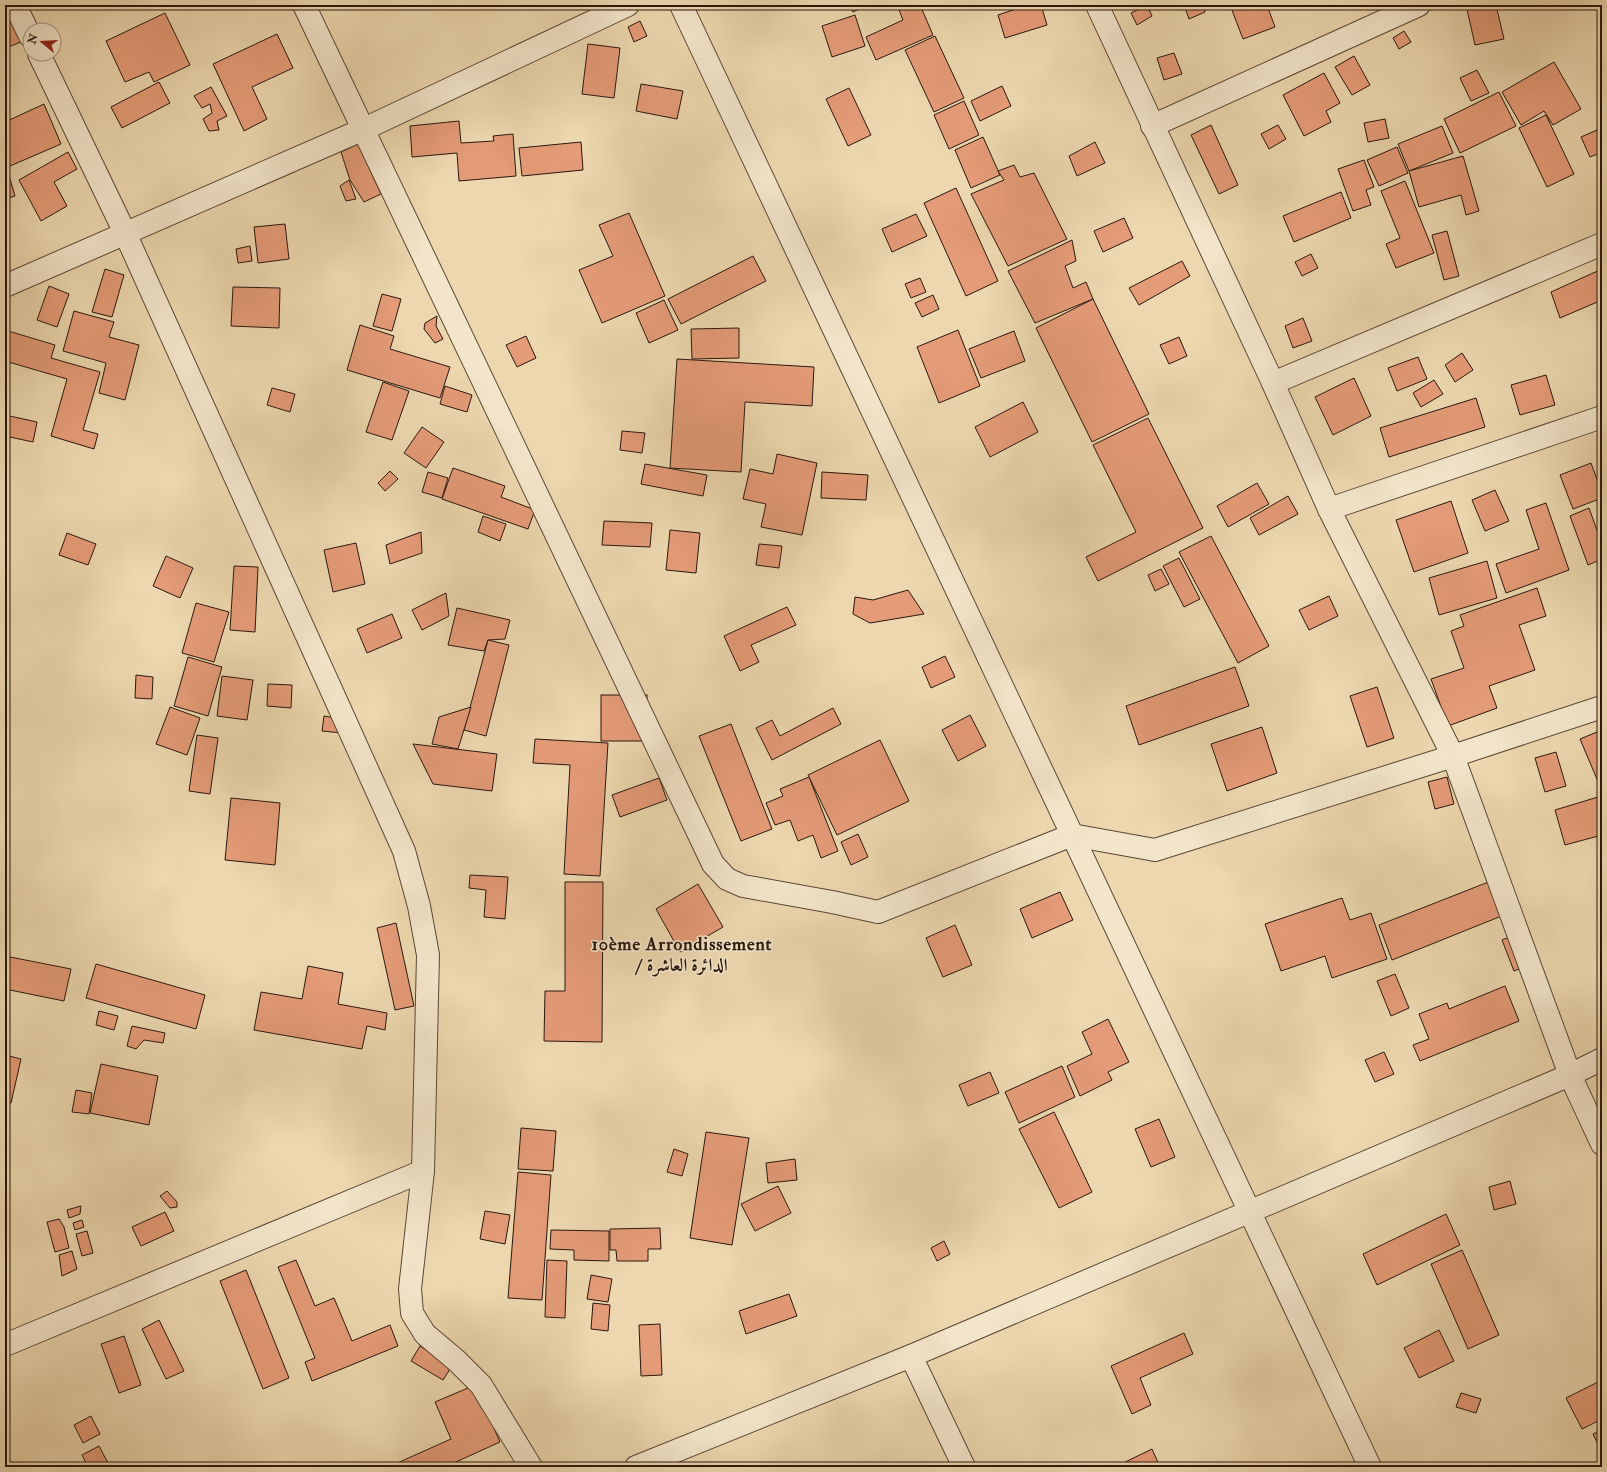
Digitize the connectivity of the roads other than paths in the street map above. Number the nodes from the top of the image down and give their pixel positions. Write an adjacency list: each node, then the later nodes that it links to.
1 (15, 5): 7 (street)
2 (304, 5): 10 (street)
3 (628, 5): 10 (street)
4 (681, 5): 19 (street)
5 (1097, 5): 9 (street)
6 (1420, 5): 9 (street)
7 (23, 22)
8 (42, 62): 11 (street)
9 (1152, 126): 14 (street)
10 (364, 129): 11 (street); 19 (street)
11 (125, 233): 13 (street); 23 (street)
12 (1602, 244): 14 (street)
13 (5, 286)
14 (1274, 383): 16 (street)
15 (1602, 417): 16 (street)
16 (1329, 509): 18 (street)
17 (1602, 707): 18 (street)
18 (1454, 756): 19 (street); 21 (street)
19 (1072, 835): 24 (street)
20 (1602, 1059): 21 (street)
21 (1570, 1075): 22 (street); 24 (street)
22 (1602, 1144)
23 (423, 1171): 25 (street); 27 (street)
24 (1250, 1212): 26 (street); 30 (street)
25 (5, 1344)
26 (911, 1356): 28 (street); 29 (street)
27 (531, 1467)
28 (636, 1467)
29 (964, 1467)
30 (1370, 1467)

